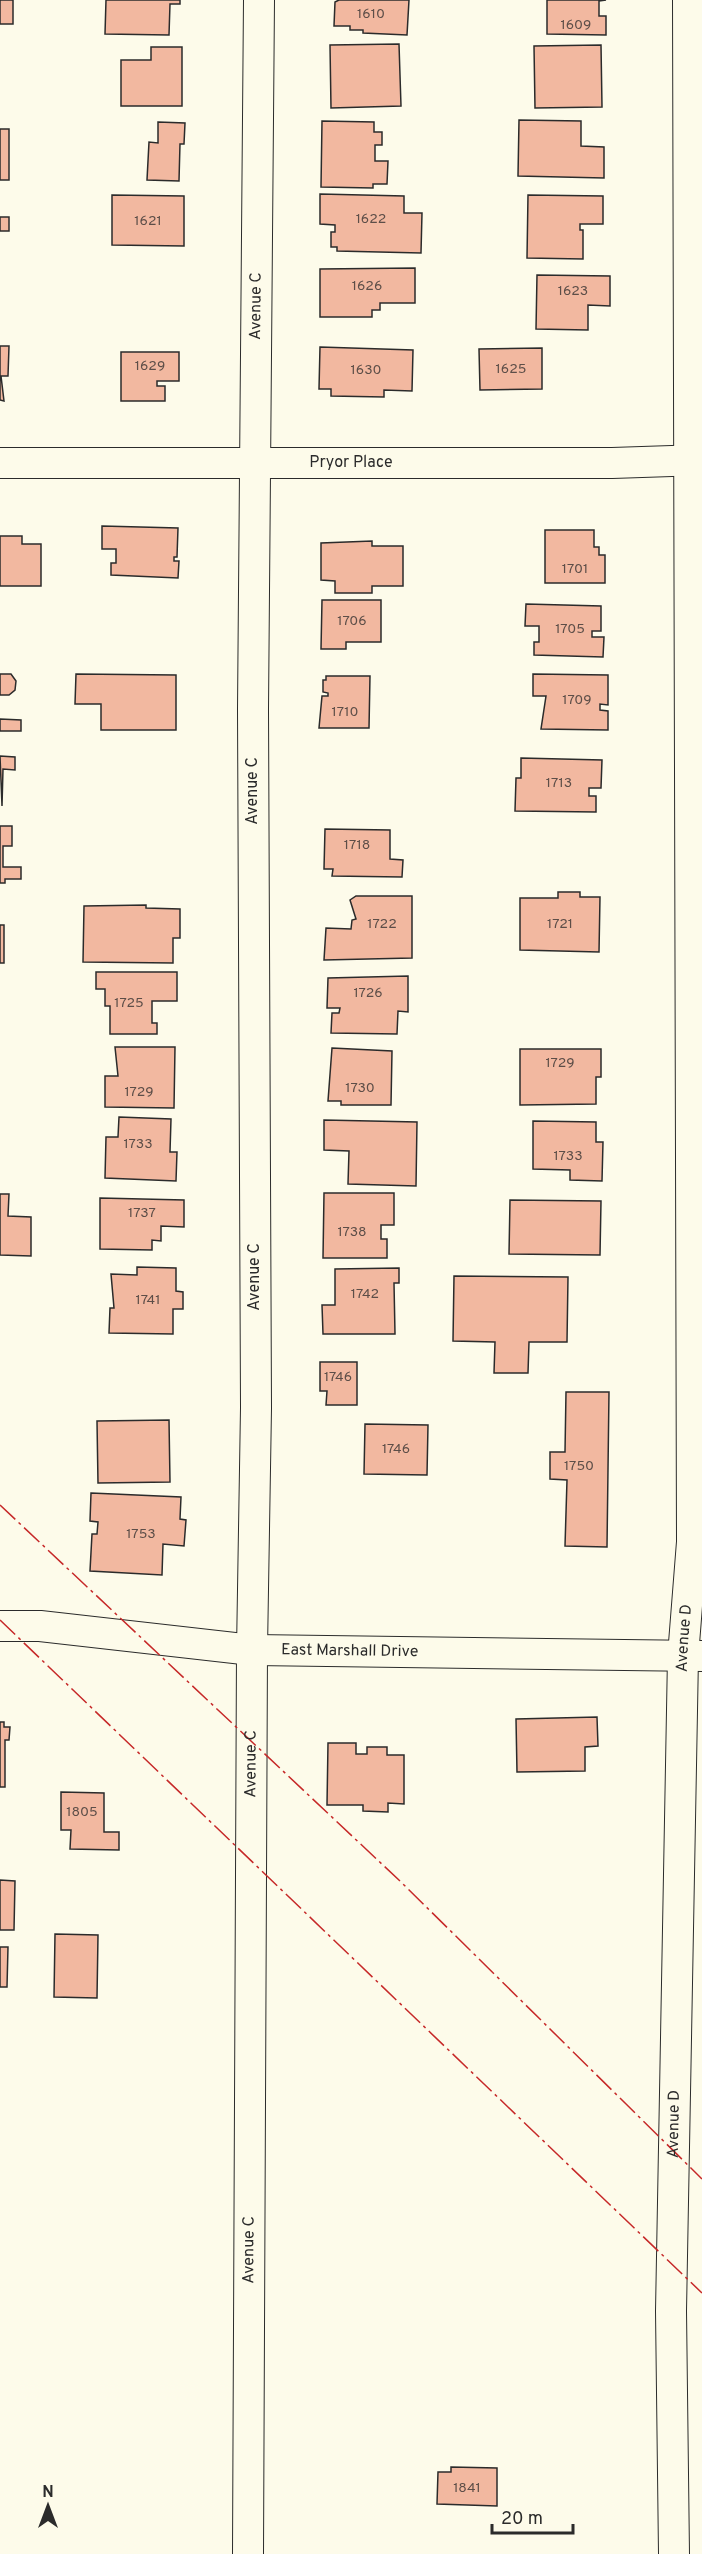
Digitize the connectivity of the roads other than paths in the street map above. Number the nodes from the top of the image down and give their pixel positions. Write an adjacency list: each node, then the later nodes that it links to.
1 (259, 0): 5 (street, Avenue C)
2 (688, 0): 3 (street, Avenue D)
3 (695, 460): 5 (street, Pryor Place); 8 (street, Avenue D)
4 (0, 464): 5 (street, Pryor Place)
5 (256, 464): 7 (street, Avenue C)
6 (0, 1626): 7 (street, East Marshall Drive)
7 (252, 1650): 8 (street, East Marshall Drive); 9 (street, Avenue C)
8 (692, 1656): 10 (street, Avenue D)
9 (248, 2554)
10 (674, 2554)

